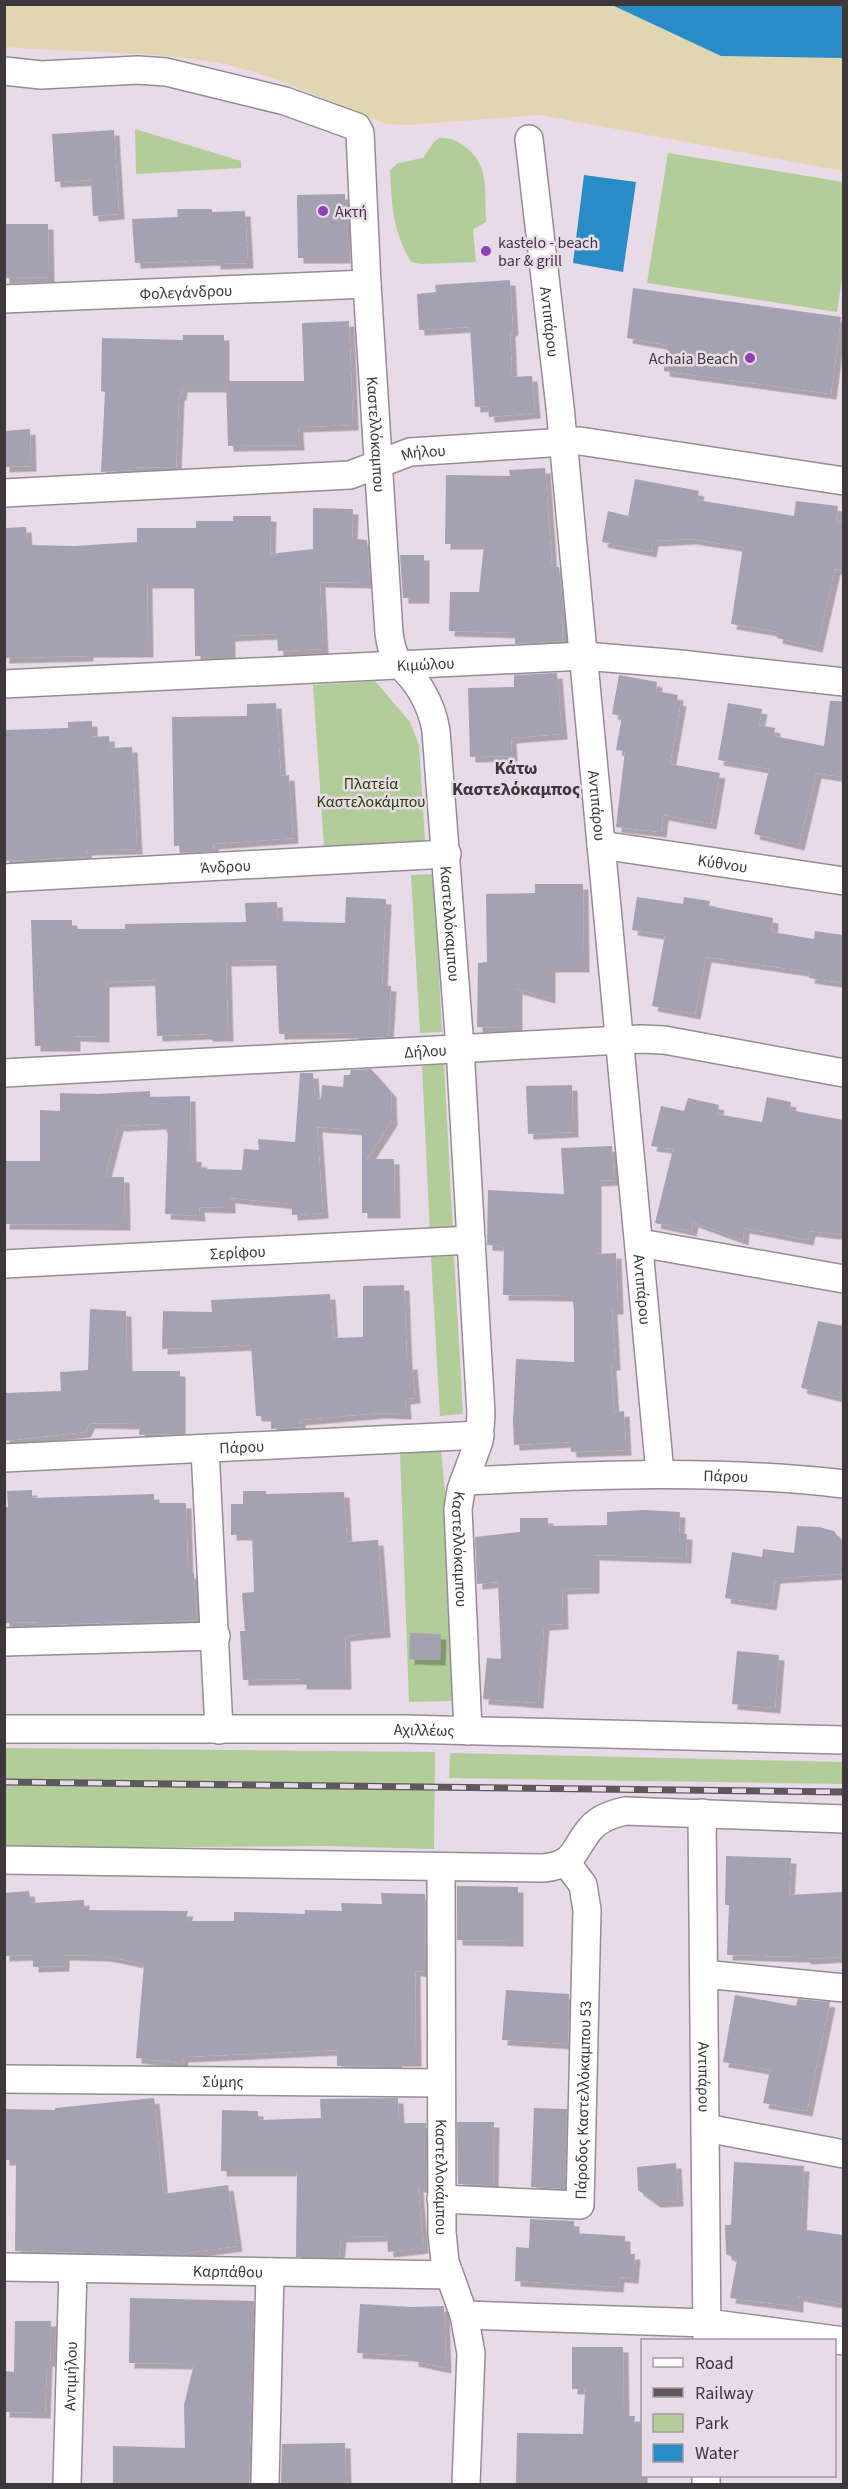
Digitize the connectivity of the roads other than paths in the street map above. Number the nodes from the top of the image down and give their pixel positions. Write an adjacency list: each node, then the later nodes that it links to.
1 (4, 72): 3 (street, Καστελλόκαμπου)
2 (529, 139): 5 (street, Αντιπάρου)
3 (367, 284): 4 (street, Φολεγάνδρου); 6 (street, Καστελλόκαμπου)
4 (4, 299)
5 (564, 442): 6 (street, Μήλου); 7 (street, Μήλου); 9 (street, Αντιπάρου)
6 (378, 463): 8 (street, Μήλου); 11 (street, Καστελλόκαμπου)
7 (843, 481)
8 (4, 493)
9 (584, 656): 10 (street, Κιμώλου); 12 (street, Κιμώλου); 15 (street, Αντιπάρου)
10 (459, 663): 11 (street, Κιμώλου); 14 (street)
11 (399, 666): 13 (street, Κιμώλου); 14 (street, Καστελλόκαμπου)
12 (843, 682)
13 (4, 684)
14 (422, 691): 16 (street, Καστελλόκαμπου)
15 (601, 845): 18 (street, Κύθνου); 19 (street, Αντιπάρου)
16 (447, 854): 17 (street, Άνδρου); 20 (street, Καστελλόκαμπου)
17 (4, 878)
18 (843, 881)
19 (618, 1039): 20 (street, Δήλου); 22 (street, Δήλου); 24 (street, Αντιπάρου)
20 (460, 1048): 21 (street, Δήλου); 23 (street, Καστελλόκαμπου)
21 (4, 1073)
22 (843, 1073)
23 (471, 1240): 25 (street, Σερίφου); 27 (street, Καστελλόκαμπου)
24 (640, 1243): 26 (street); 30 (street, Αντιπάρου)
25 (4, 1264)
26 (843, 1279)
27 (480, 1435): 28 (street, Πάρου); 31 (street, Καστελλόκαμπου)
28 (205, 1449): 29 (street, Πάρου); 33 (street)
29 (4, 1458)
30 (660, 1473): 31 (street, Πάρου); 32 (street, Πάρου)
31 (464, 1480): 37 (street, Καστελλόκαμπου)
32 (843, 1484)
33 (216, 1636): 34 (street); 36 (street)
34 (4, 1642)
35 (4, 1729): 36 (street, Αχιλλέως)
36 (219, 1730): 37 (street, Αχιλλέως)
37 (468, 1731): 38 (street, Αχιλλέως)
38 (843, 1740)
39 (702, 1813): 40 (street); 42 (street); 44 (street, Αντιπάρου)
40 (843, 1819)
41 (4, 1860): 43 (street)
42 (566, 1862): 43 (street); 50 (street, Πάροδος Καστελλόκαμπου 53)
43 (441, 1867): 47 (street, Καστελλοκάμπου)
44 (704, 1974): 45 (street); 48 (street, Αντιπάρου)
45 (843, 1988)
46 (4, 2079): 47 (street, Σύμης)
47 (441, 2083): 50 (street, Καστελλοκάμπου)
48 (706, 2128): 49 (street); 56 (street, Αντιπάρου)
49 (843, 2154)
50 (441, 2199): 54 (street, Καστελλοκάμπου)
51 (4, 2267): 52 (street, Καρπάθου)
52 (73, 2269): 53 (street, Καρπάθου); 58 (street, Αντιμήλου)
53 (270, 2272): 54 (street, Καρπάθου); 59 (street)
54 (449, 2275): 55 (street, Καστελλοκάμπου)
55 (464, 2315): 56 (street); 60 (street, Καστελλοκάμπου)
56 (707, 2332): 57 (street)
57 (813, 2339)
58 (67, 2484)
59 (265, 2484)
60 (466, 2484)

